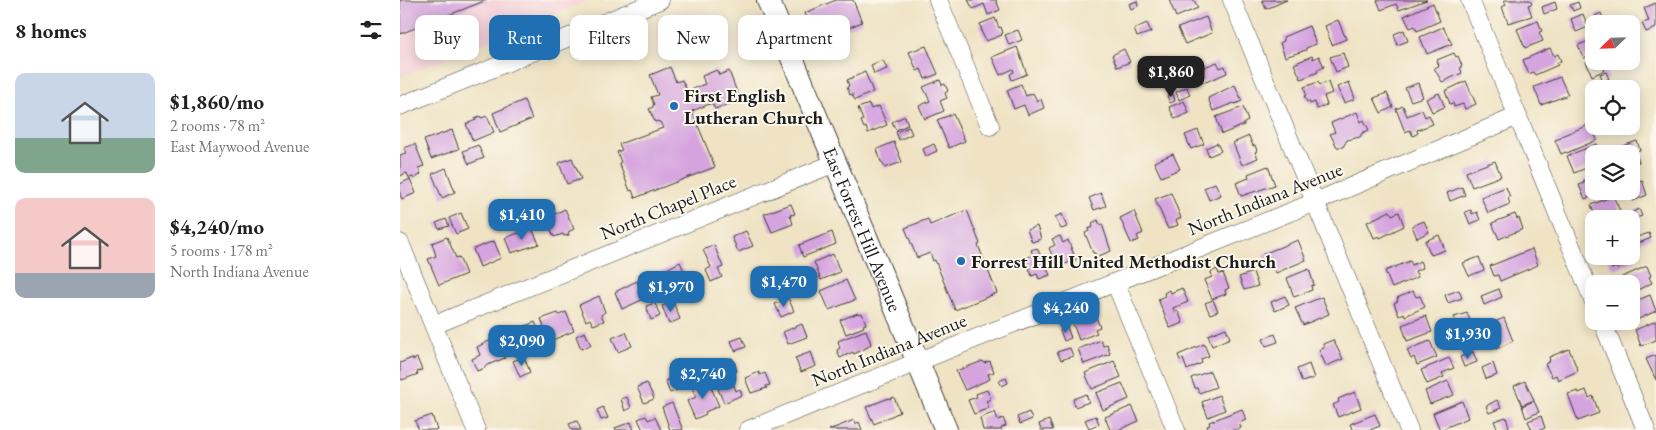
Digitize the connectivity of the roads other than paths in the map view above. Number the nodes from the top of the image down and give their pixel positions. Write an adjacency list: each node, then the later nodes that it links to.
1 (660, 0): 6 (street)
2 (768, 0): 9 (main road, East Forrest Hill Avenue)
3 (938, 0): 8 (street)
4 (1232, 0): 10 (street)
5 (1470, 0): 7 (street)
6 (400, 106)
7 (1518, 116): 10 (street, North Indiana Avenue); 12 (street)
8 (990, 126)
9 (835, 163): 14 (street, North Chapel Place); 16 (main road, East Forrest Hill Avenue)
10 (1315, 202): 13 (street, North Indiana Avenue); 21 (street)
11 (400, 243): 14 (street)
12 (1585, 280)
13 (1115, 282): 16 (street, North Indiana Avenue); 20 (street)
14 (434, 325): 17 (street)
15 (1606, 330): 22 (street)
16 (918, 360): 18 (street, North Indiana Avenue); 19 (main road, East Forrest Hill Avenue)
17 (476, 430)
18 (748, 430)
19 (946, 430)
20 (1176, 430)
21 (1409, 430)
22 (1646, 430)

